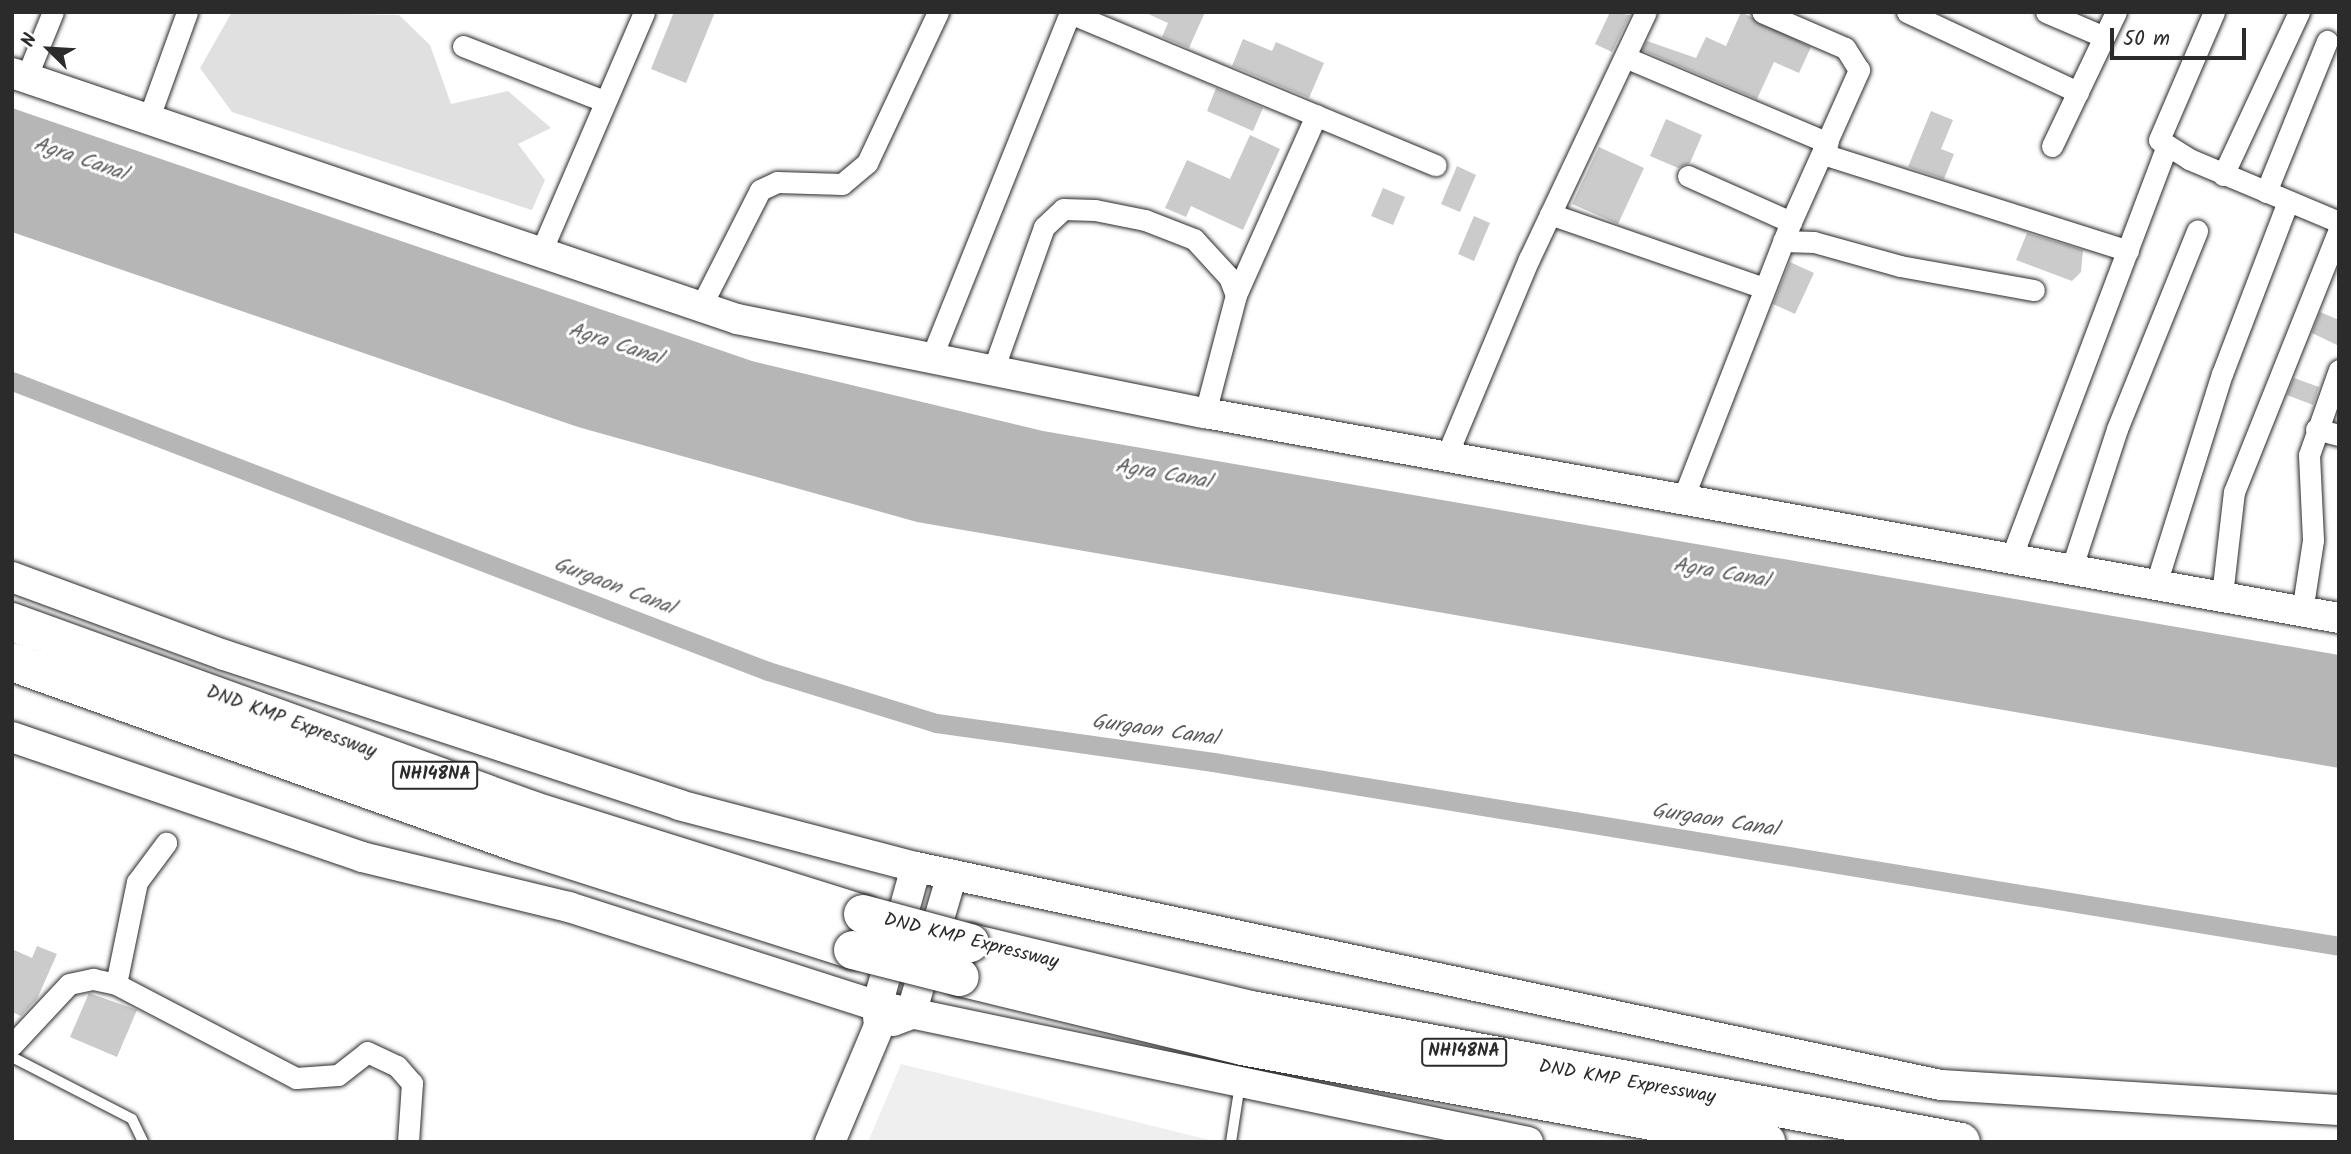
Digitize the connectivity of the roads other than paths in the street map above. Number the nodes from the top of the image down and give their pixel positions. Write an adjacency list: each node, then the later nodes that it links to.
1 (53, 12): 18 (street)
2 (187, 12): 22 (street)
3 (643, 12): 20 (street)
4 (938, 12): 41 (street)
5 (1070, 12): 21 (street); 42 (street)
6 (1646, 12): 17 (street)
7 (1762, 12): 13 (street)
8 (1907, 12): 19 (street)
9 (2046, 12): 14 (street)
10 (2116, 12): 14 (street)
11 (2214, 12): 24 (street)
12 (2299, 12): 27 (street)
13 (1799, 19): 25 (street)
14 (2104, 37): 19 (street)
15 (2327, 41): 29 (street)
16 (463, 46): 20 (street)
17 (1627, 58): 25 (street); 31 (street)
18 (19, 76): 22 (street)
19 (2078, 92): 23 (street)
20 (604, 101): 37 (street)
21 (1316, 115): 26 (street); 40 (street)
22 (148, 120): 37 (street)
23 (2052, 146)
24 (2166, 148): 27 (street); 36 (street)
25 (1825, 149): 35 (street); 36 (street)
26 (1436, 164)
27 (2223, 174): 29 (street)
28 (1688, 176): 35 (street)
29 (2266, 192): 30 (street)
30 (2288, 201): 32 (street); 53 (street)
31 (1550, 214): 38 (street); 48 (street)
32 (2339, 222)
33 (2339, 229): 54 (street)
34 (2197, 231): 51 (street)
35 (1787, 232): 38 (street); 39 (street)
36 (2128, 251): 50 (street)
37 (540, 254): 41 (street)
38 (1764, 288): 49 (street)
39 (2034, 290)
40 (1236, 295): 44 (street); 45 (street)
41 (700, 308): 42 (street)
42 (930, 361): 44 (street)
43 (2339, 370): 46 (street)
44 (992, 373): 45 (street)
45 (1205, 413): 48 (street)
46 (2316, 429): 47 (street); 55 (street)
47 (2339, 435)
48 (1446, 457): 49 (street)
49 (1682, 501): 50 (street)
50 (2010, 561): 51 (street)
51 (2070, 570): 53 (street)
52 (12, 576): 61 (street)
53 (2157, 584): 54 (street)
54 (2221, 595): 55 (street)
55 (2302, 612): 56 (street)
56 (2339, 618)
57 (12, 622): 63 (highway, DND KMP Expressway / NH148NA, bridge)
58 (12, 662): 63 (highway, DND KMP Expressway / NH148NA, bridge)
59 (12, 737): 66 (street)
60 (166, 843): 64 (street)
61 (916, 867): 62 (street); 66 (street)
62 (953, 875): 65 (street); 70 (street)
63 (965, 960): 76 (highway, DND KMP Expressway / NH148NA); 77 (highway, DND KMP Expressway / NH148NA)
64 (116, 984): 67 (street); 72 (street)
65 (911, 1014): 66 (street); 69 (street)
66 (878, 1016): 73 (street)
67 (12, 1045)
68 (12, 1057): 71 (lane)
69 (1240, 1084): 74 (lane); 75 (street)
70 (2339, 1110)
71 (143, 1142)
72 (408, 1142)
73 (830, 1142)
74 (1231, 1142)
75 (1528, 1142)
76 (1766, 1142)
77 (1961, 1142)

